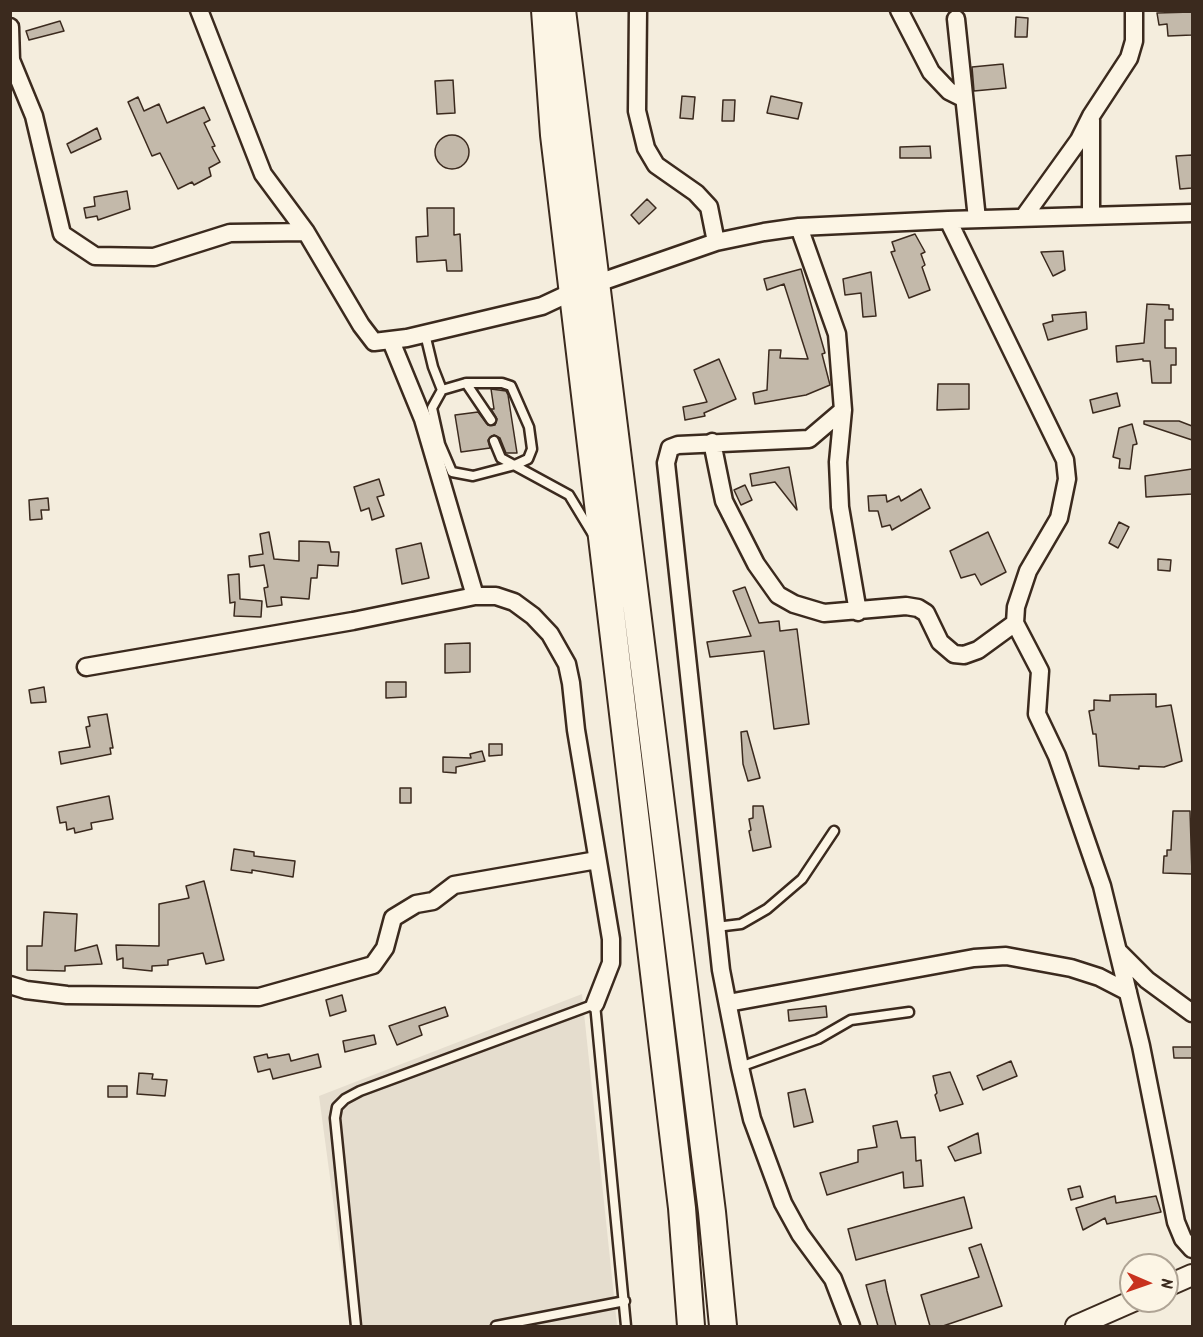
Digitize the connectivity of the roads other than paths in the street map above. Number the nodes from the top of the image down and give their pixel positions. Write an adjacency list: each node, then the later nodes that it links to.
1 (199, 10): 17 (street)
2 (545, 10): 20 (main road)
3 (562, 10): 19 (main road)
4 (638, 10): 18 (street)
5 (899, 10): 9 (street)
6 (1134, 10): 10 (street)
7 (956, 19): 9 (street)
8 (10, 27): 17 (street)
9 (963, 98): 14 (street)
10 (1091, 116): 12 (street); 13 (street)
11 (1192, 213): 12 (street)
12 (1091, 216): 13 (street)
13 (1023, 218): 14 (street)
14 (976, 219): 15 (street)
15 (948, 220): 16 (street); 33 (street)
16 (799, 227): 18 (street); 25 (street)
17 (306, 232): 22 (street)
18 (716, 243): 19 (street)
19 (598, 283): 20 (street); 49 (main road)
20 (572, 292): 21 (street); 30 (main road)
21 (425, 334): 22 (street); 24 (lane)
22 (391, 341): 31 (street)
23 (466, 383): 24 (lane); 26 (lane); 29 (lane)
24 (442, 390): 29 (lane)
25 (843, 410): 28 (street); 32 (street)
26 (491, 420)
27 (494, 441): 29 (lane)
28 (712, 442): 32 (street); 37 (street)
29 (515, 465): 30 (lane)
30 (606, 561): 46 (main road)
31 (475, 596): 34 (street); 36 (street)
32 (858, 612): 33 (street)
33 (1015, 623): 38 (street)
34 (86, 667)
35 (834, 831): 37 (lane)
36 (597, 861): 39 (street); 42 (street)
37 (716, 927): 41 (street)
38 (1118, 951): 40 (street); 44 (street)
39 (10, 985)
40 (1128, 992): 41 (street); 47 (street)
41 (729, 1003): 45 (street)
42 (595, 1004): 48 (lane); 51 (lane)
43 (909, 1012): 45 (lane)
44 (1192, 1013)
45 (740, 1067): 58 (street)
46 (684, 1227): 54 (street); 55 (main road)
47 (1192, 1249)
48 (625, 1301): 52 (lane); 53 (lane)
49 (721, 1301): 56 (main road); 57 (main road)
50 (1119, 1307): 59 (street)
51 (357, 1326)
52 (496, 1326)
53 (626, 1326)
54 (684, 1326)
55 (691, 1326)
56 (723, 1326)
57 (736, 1326)
58 (851, 1326)
59 (1076, 1326)

